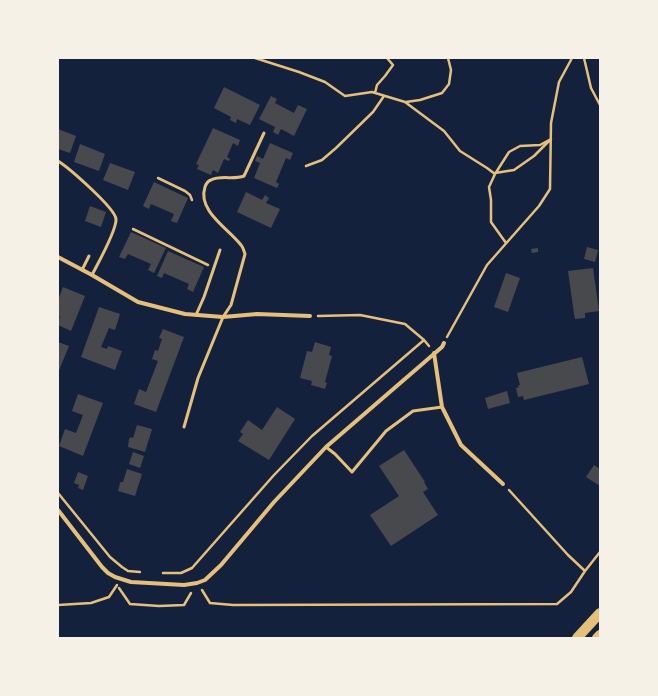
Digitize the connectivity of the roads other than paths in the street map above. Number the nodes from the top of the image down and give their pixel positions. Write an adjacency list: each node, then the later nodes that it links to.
1 (264, 133): 10 (lane)
2 (58, 161): 7 (lane)
3 (220, 250): 8 (lane)
4 (89, 256): 6 (lane)
5 (58, 257): 6 (street)
6 (82, 270): 7 (street)
7 (92, 275): 8 (street)
8 (196, 315): 10 (street)
9 (310, 316): 10 (street)
10 (223, 317): 14 (lane)
11 (444, 343): 12 (street)
12 (434, 353): 13 (street); 15 (street)
13 (442, 407): 15 (lane); 16 (street)
14 (184, 427)
15 (326, 447): 17 (street)
16 (503, 484)
17 (58, 510)
18 (600, 613): 20 (main road)
19 (600, 635): 21 (main road)
20 (577, 638)
21 (597, 638)

